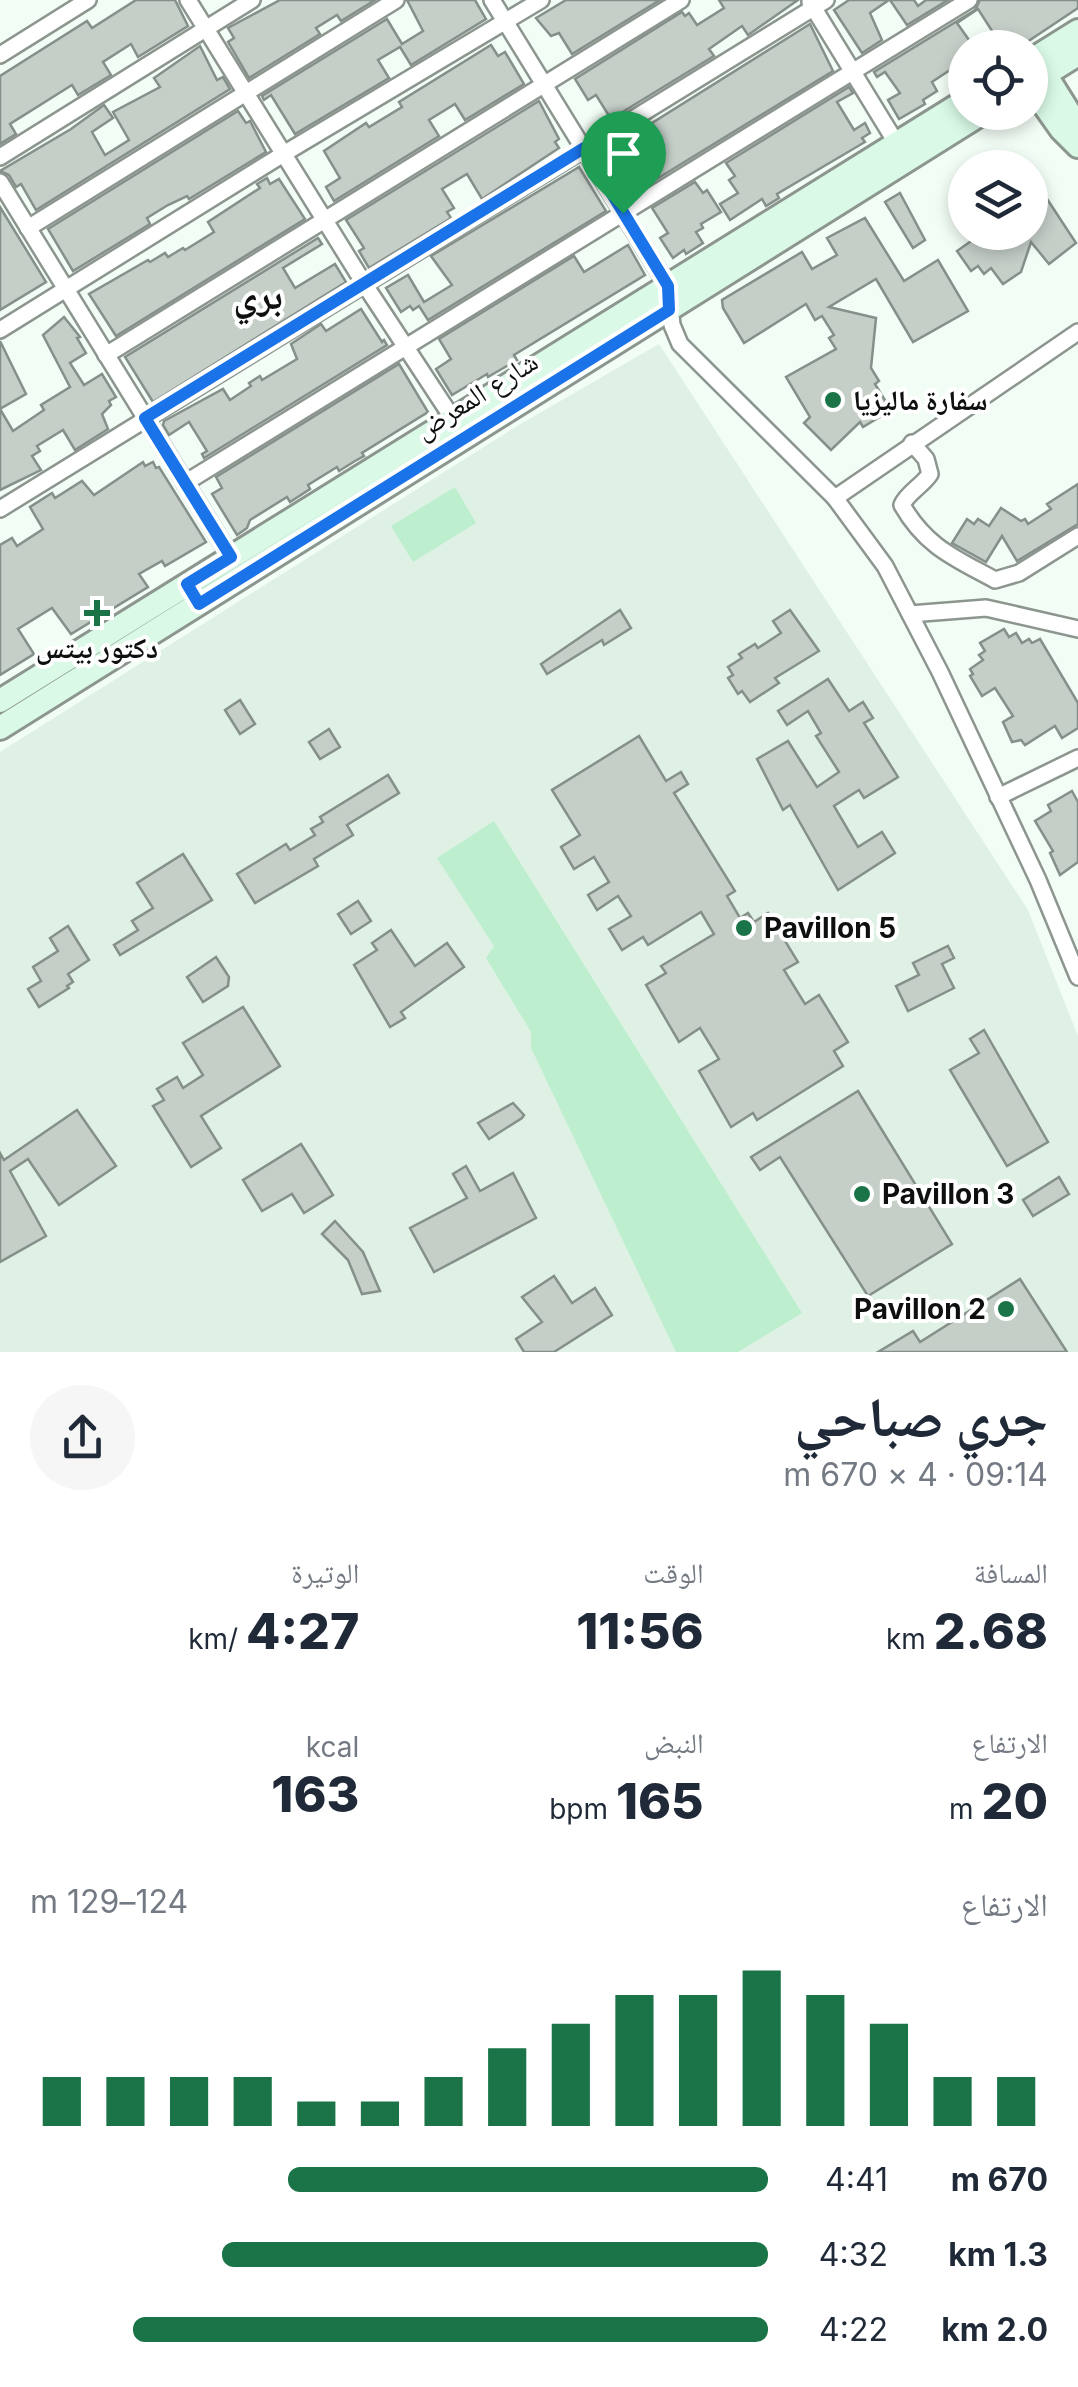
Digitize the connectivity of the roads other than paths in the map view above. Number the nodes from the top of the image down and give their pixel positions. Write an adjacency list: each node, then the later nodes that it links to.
1 (88, 0): 14 (street)
2 (188, 0): 11 (street)
3 (252, 0): 11 (street)
4 (396, 0): 20 (street)
5 (492, 0): 10 (street)
6 (541, 0): 10 (street)
7 (681, 0): 18 (street)
8 (970, 0): 17 (street)
9 (816, 3): 17 (street); 26 (street)
10 (506, 22): 18 (street); 28 (street)
11 (206, 29): 20 (street); 29 (street)
12 (1078, 31): 15 (main road)
13 (1078, 54): 16 (main road)
14 (0, 55)
15 (1048, 60)
16 (1048, 67)
17 (852, 72): 27 (street); 31 (street)
18 (544, 84): 26 (street); 32 (street)
19 (1048, 90): 23 (main road)
20 (246, 93): 28 (street); 33 (street)
21 (1048, 102): 25 (main road)
22 (948, 115): 27 (main road, شارع المعرض)
23 (1078, 127)
24 (948, 130): 27 (main road, شارع المعرض)
25 (1078, 146)
26 (584, 148): 31 (street); 34 (street)
27 (902, 152): 36 (main road, شارع المعرض)
28 (284, 153): 32 (street); 35 (street)
29 (0, 157)
30 (0, 182): 33 (street)
31 (623, 213): 36 (street); 39 (street)
32 (325, 221): 34 (street); 40 (street)
33 (28, 228): 35 (street)
34 (364, 285): 39 (street); 41 (street)
35 (66, 290): 37 (street); 40 (street)
36 (669, 298): 42 (main road, شارع المعرض); 45 (street)
37 (0, 330)
38 (1078, 332): 43 (street)
39 (406, 346): 42 (street); 44 (street)
40 (106, 355): 41 (street)
41 (145, 418): 44 (street); 46 (street)
42 (450, 430): 48 (main road, شارع المعرض); 49 (main road, شارع المعرض)
43 (912, 444): 45 (street); 47 (street)
44 (186, 483): 48 (street)
45 (835, 498): 50 (street)
46 (0, 509)
47 (1078, 536)
48 (231, 557): 49 (main road, شارع المعرض)
49 (193, 594): 52 (main road, شارع المعرض); 53 (main road, شارع المعرض)
50 (910, 614): 51 (street); 55 (street)
51 (1078, 628)
52 (0, 701)
53 (0, 728)
54 (1078, 758): 55 (street)
55 (998, 797): 56 (street)
56 (1078, 977)

